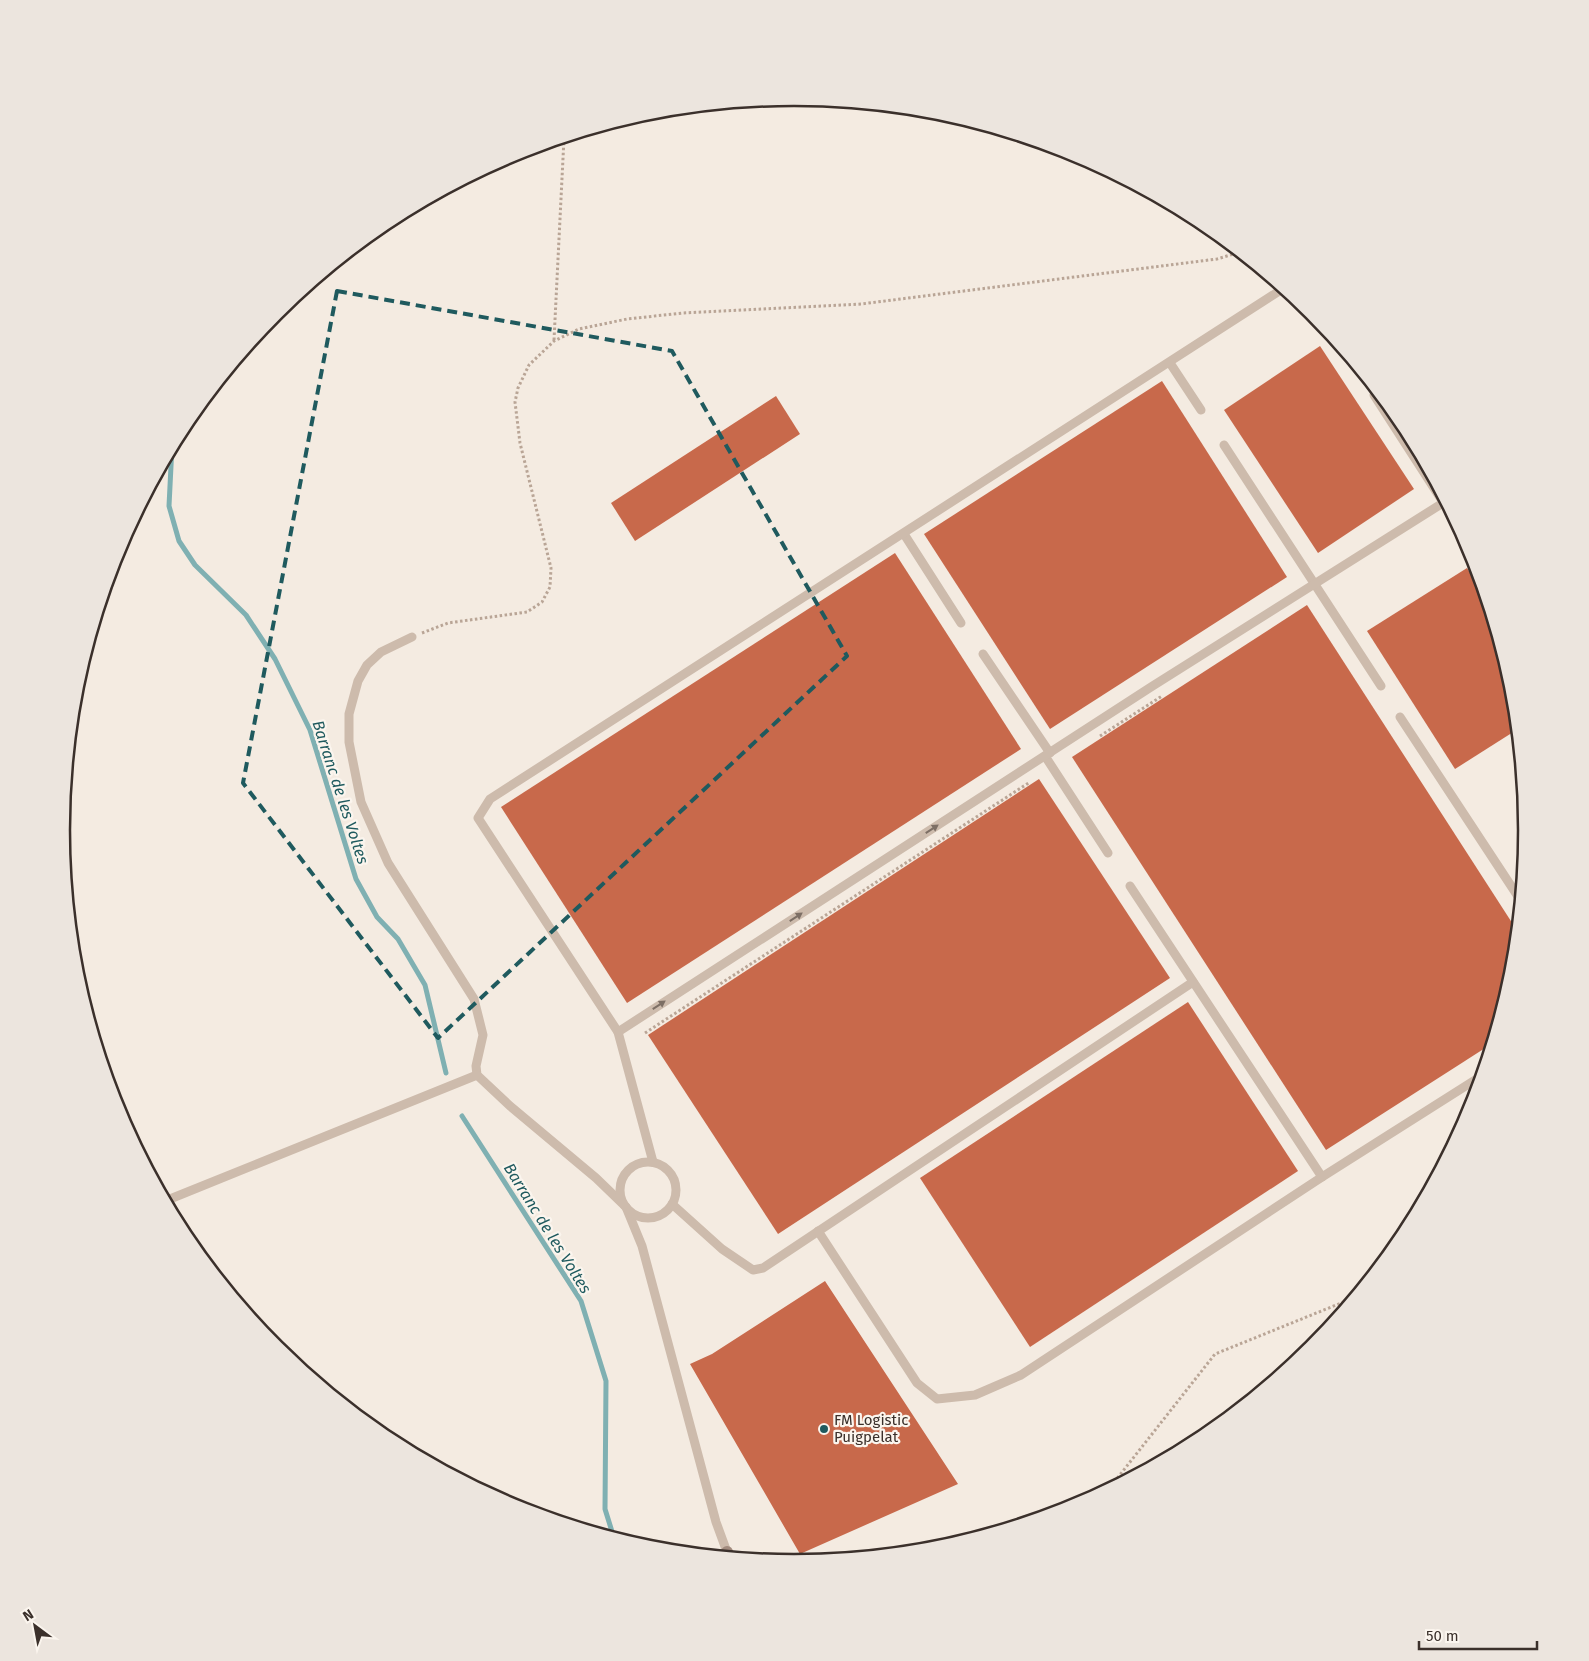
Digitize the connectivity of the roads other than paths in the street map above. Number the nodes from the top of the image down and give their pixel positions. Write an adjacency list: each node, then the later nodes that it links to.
1 (1278, 292): 2 (lane)
2 (1170, 363): 4 (lane); 8 (lane)
3 (1382, 407): 6 (lane)
4 (1201, 410)
5 (1224, 445): 9 (lane)
6 (1418, 462)
7 (1440, 503): 9 (lane)
8 (904, 534): 10 (lane); 20 (lane)
9 (1315, 584): 13 (lane); 15 (lane)
10 (961, 624)
11 (412, 636): 21 (lane)
12 (982, 654): 15 (lane)
13 (1381, 686)
14 (1400, 717): 18 (lane)
15 (1047, 755): 16 (lane); 20 (lane, one-way to 15)
16 (1108, 853)
17 (1130, 886): 19 (lane)
18 (1516, 893)
19 (1193, 982): 24 (lane); 28 (lane)
20 (618, 1032): 23 (lane)
21 (477, 1075): 25 (lane); 27 (lane)
22 (1474, 1080): 24 (lane)
23 (653, 1162): 26 (lane); 27 (lane)
24 (1322, 1177): 28 (lane)
25 (171, 1199)
26 (672, 1204): 27 (lane); 28 (lane)
27 (626, 1207): 29 (lane)
28 (818, 1231)
29 (726, 1551)

